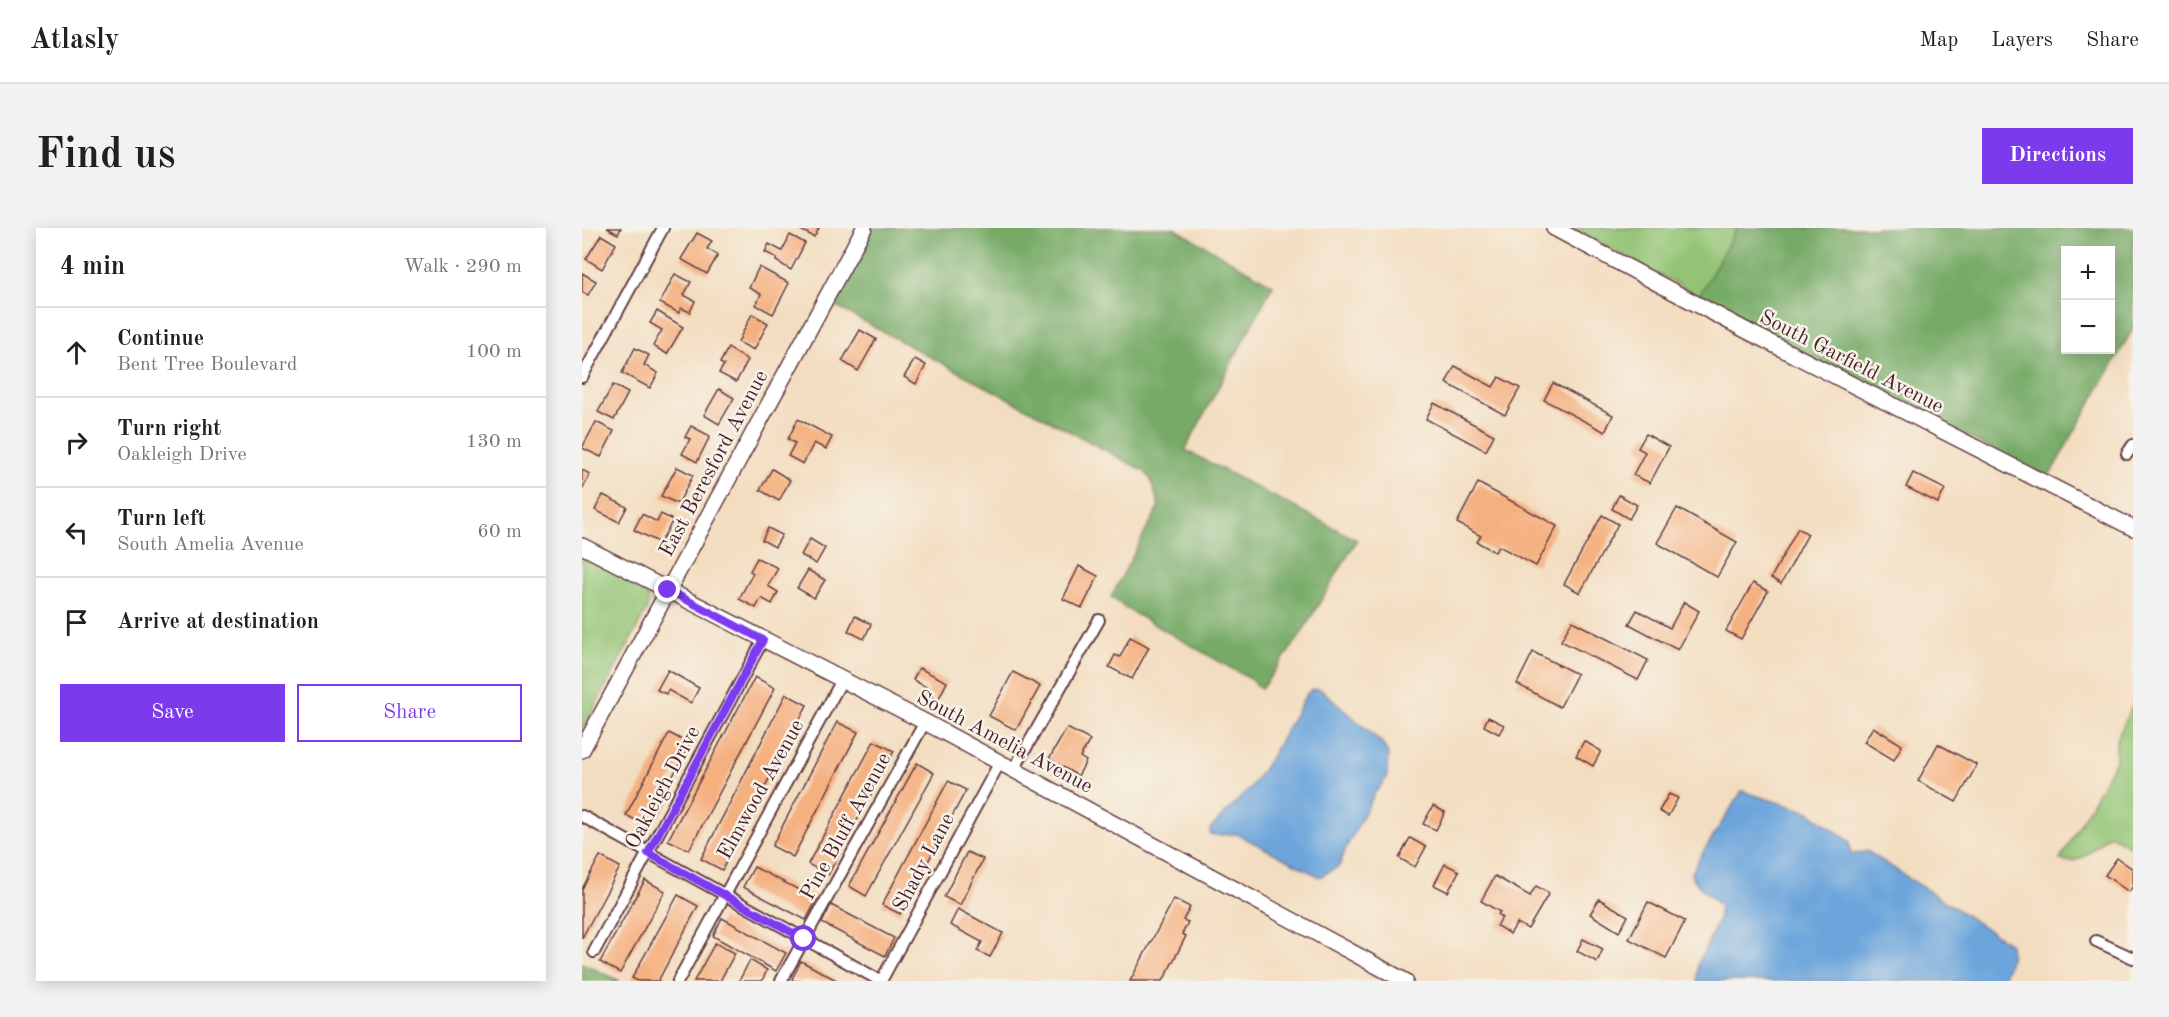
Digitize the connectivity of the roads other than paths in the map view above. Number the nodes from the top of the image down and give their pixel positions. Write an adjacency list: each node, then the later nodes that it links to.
1 (663, 228): 4 (street)
2 (864, 228): 7 (street, East Beresford Avenue)
3 (1554, 228): 5 (street, South Garfield Avenue)
4 (582, 377)
5 (2133, 528)
6 (582, 546): 7 (street, South Amelia Avenue)
7 (668, 590): 9 (street, South Amelia Avenue); 12 (street, East Beresford Avenue)
8 (1099, 620): 13 (street, Shady Lane)
9 (763, 640): 10 (street, South Amelia Avenue); 15 (street, Oakleigh Drive)
10 (842, 680): 11 (street, South Amelia Avenue); 16 (street, Elmwood Avenue)
11 (925, 722): 13 (street, South Amelia Avenue); 17 (street, Pine Bluff Avenue)
12 (582, 750)
13 (1007, 765): 23 (street, Shady Lane); 24 (street, South Amelia Avenue)
14 (582, 816): 15 (street)
15 (648, 853): 16 (street); 19 (street, Oakleigh Drive)
16 (724, 895): 17 (street); 21 (street, Elmwood Avenue)
17 (804, 939): 22 (street, Pine Bluff Avenue); 23 (street)
18 (2096, 941): 20 (street)
19 (594, 952)
20 (2133, 958)
21 (678, 981)
22 (781, 981)
23 (881, 981)
24 (1405, 981)

